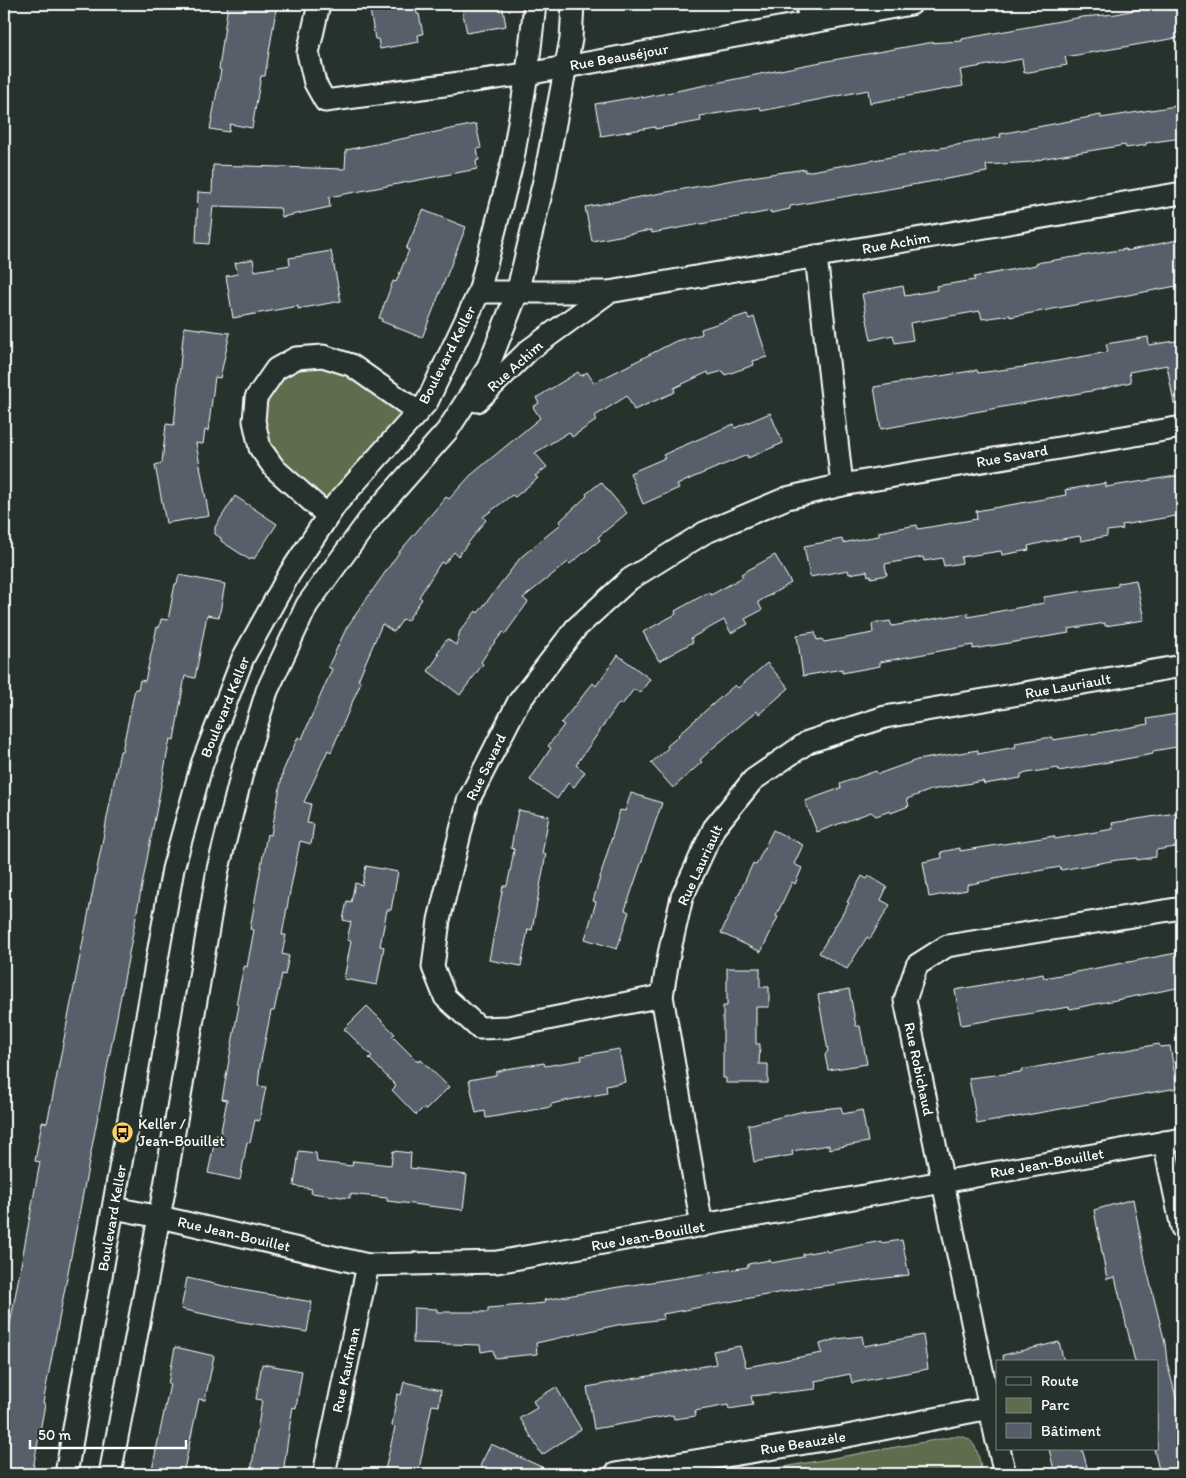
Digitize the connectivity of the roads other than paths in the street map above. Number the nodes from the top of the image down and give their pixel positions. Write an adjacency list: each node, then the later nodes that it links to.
1 (319, 4): 7 (street, Rue Beauséjour)
2 (535, 4): 7 (street, Boulevard Keller)
3 (573, 4): 6 (street)
4 (912, 4): 5 (street, Rue Beauséjour)
5 (808, 13): 6 (street, Rue Beauséjour)
6 (566, 66): 7 (street, Rue Beauséjour); 12 (street)
7 (527, 74): 10 (street, Boulevard Keller)
8 (1182, 193): 9 (street, Rue Achim)
9 (816, 256): 11 (street, Rue Achim); 16 (street)
10 (479, 292): 12 (street, Rue Achim); 13 (street, Boulevard Keller)
11 (609, 292): 12 (street, Rue Achim); 15 (street, Rue Achim)
12 (517, 293): 15 (street)
13 (418, 412): 17 (street, Boulevard Keller); 17 (street)
14 (1182, 427): 16 (street, Rue Savard)
15 (448, 428): 24 (street)
16 (842, 485): 20 (street, Rue Savard)
17 (328, 516): 23 (street, Boulevard Keller)
18 (1182, 666): 20 (street, Rue Lauriault)
19 (1182, 908): 22 (street, Rue Robichaud)
20 (662, 996): 25 (street, Rue Lauriault)
21 (1173, 1140): 22 (street, Rue Jean-Bouillet); 26 (street)
22 (942, 1181): 25 (street, Rue Jean-Bouillet); 28 (street, Rue Robichaud)
23 (114, 1208): 24 (street, Rue Jean-Bouillet); 31 (street, Boulevard Keller)
24 (160, 1217): 27 (street, Rue Jean-Bouillet); 32 (street)
25 (702, 1226): 27 (street, Rue Jean-Bouillet)
26 (1182, 1228)
27 (368, 1265): 33 (street, Rue Kaufman)
28 (990, 1408): 29 (street, Rue Robichaud); 34 (street, Rue Beauzèle)
29 (996, 1437)
30 (999, 1450): 35 (street)
31 (66, 1474)
32 (110, 1474)
33 (324, 1474)
34 (615, 1474)
35 (1005, 1474)

